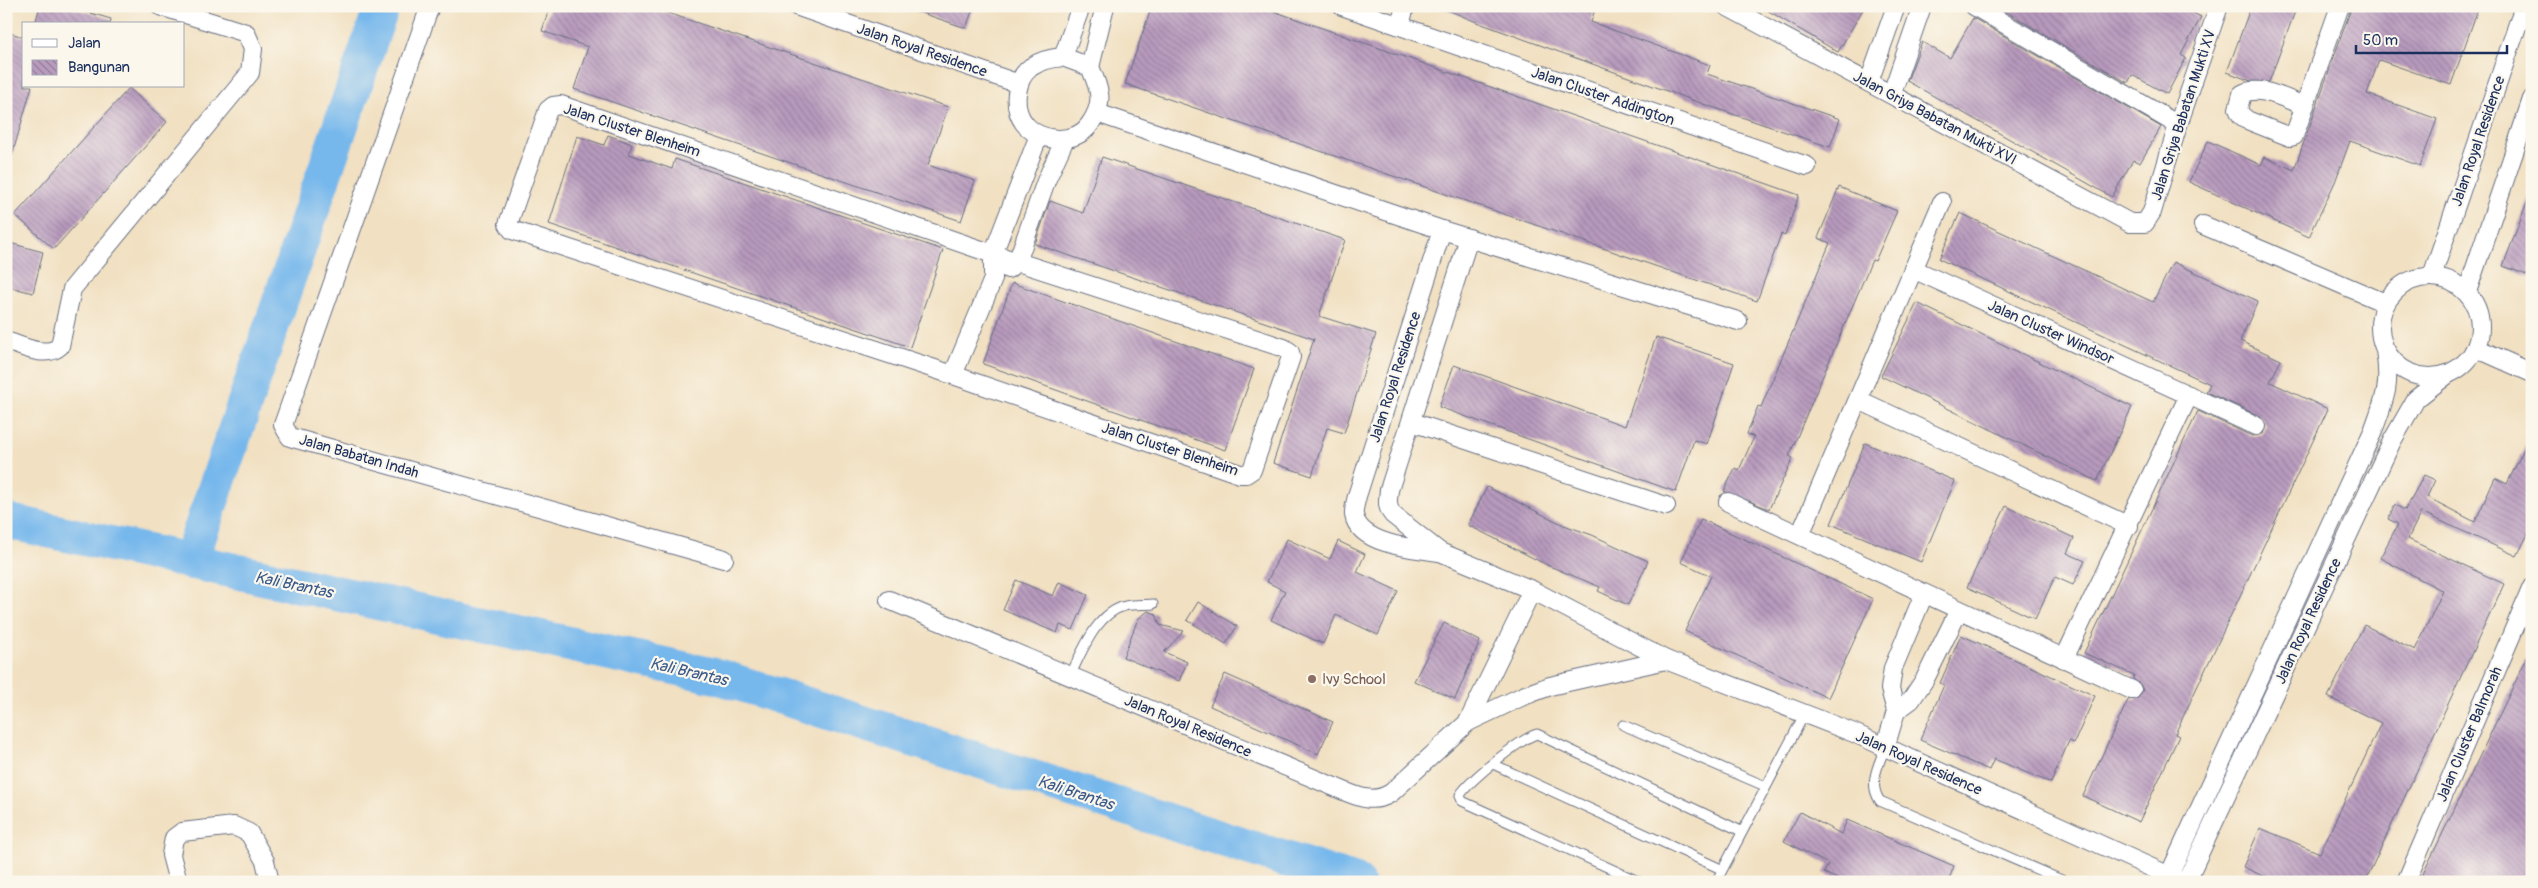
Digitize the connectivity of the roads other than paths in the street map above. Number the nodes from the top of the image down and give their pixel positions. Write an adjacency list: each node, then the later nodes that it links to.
1 (160, 6): 41 (street)
2 (430, 6): 56 (street, Jalan Babatan Indah)
3 (796, 6): 19 (street, Jalan Royal Residence)
4 (1081, 6): 16 (street)
5 (1105, 6): 17 (street)
6 (1342, 6): 15 (street, Jalan Cluster Addington)
7 (1405, 6): 15 (street)
8 (1726, 6): 18 (street, Jalan Griya Babatan Mukti XVI)
9 (1896, 6): 18 (street)
10 (1922, 6): 20 (street)
11 (1974, 6): 24 (street)
12 (2340, 6): 22 (street)
13 (2524, 6): 36 (street, Jalan Royal Residence)
14 (2215, 8): 24 (street, Jalan Griya Babatan Mukti XV)
15 (1400, 26): 27 (street, Jalan Cluster Addington)
16 (1063, 57): 17 (street); 19 (street)
17 (1090, 67): 23 (street)
18 (1869, 82): 20 (street, Jalan Griya Babatan Mukti XVI)
19 (1018, 84): 25 (street)
20 (1892, 94): 29 (street, Jalan Griya Babatan Mukti XVI)
21 (2532, 99): 38 (street)
22 (2305, 106)
23 (1097, 113): 26 (street); 31 (street)
24 (2178, 125): 29 (street, Jalan Griya Babatan Mukti XV)
25 (1039, 135): 26 (street); 33 (street)
26 (1065, 139): 34 (street)
27 (1807, 166)
28 (1942, 202): 35 (street)
29 (2145, 223)
30 (2203, 225): 39 (street)
31 (1442, 230): 32 (street); 55 (street, Jalan Royal Residence)
32 (1469, 238): 40 (street); 49 (street, Jalan Royal Residence)
33 (993, 254): 34 (street, Jalan Cluster Blenheim); 37 (street); 46 (street, Jalan Cluster Blenheim)
34 (1017, 262): 37 (street); 46 (street, Jalan Cluster Blenheim)
35 (1913, 269): 47 (street, Jalan Cluster Windsor); 48 (street)
36 (2432, 276): 38 (street); 39 (street)
37 (993, 279): 46 (street)
38 (2467, 292): 42 (street)
39 (2385, 303): 43 (street)
40 (1738, 321)
41 (6, 341)
42 (2476, 348): 44 (street); 45 (street)
43 (2385, 350): 45 (street); 76 (street, Jalan Royal Residence)
44 (2532, 373)
45 (2448, 374): 76 (street, Jalan Royal Residence)
46 (953, 375)
47 (2189, 395): 50 (street, Jalan Cluster Windsor); 53 (street)
48 (1859, 400): 53 (street); 54 (street)
49 (1412, 422): 52 (street, Jalan Royal Residence); 55 (street, Jalan Royal Residence)
50 (2256, 426)
51 (1728, 502): 54 (street)
52 (1666, 506)
53 (2128, 526): 63 (street)
54 (1800, 535): 59 (street)
55 (1444, 553): 58 (street, Jalan Royal Residence)
56 (724, 560)
57 (2532, 587): 82 (street, Jalan Cluster Balmorah)
58 (1532, 590): 64 (street, Jalan Royal Residence); 69 (street, Jalan Royal Residence)
59 (1924, 594): 62 (street); 67 (street)
60 (889, 600): 65 (street, Jalan Royal Residence)
61 (1153, 604): 65 (lane)
62 (1959, 610): 63 (street); 67 (street)
63 (2064, 659): 66 (street)
64 (1666, 660): 68 (street, Jalan Royal Residence); 69 (street, Jalan Royal Residence)
65 (1070, 676): 69 (street, Jalan Royal Residence)
66 (2132, 690)
67 (1896, 712): 71 (street)
68 (1804, 715): 71 (street, Jalan Royal Residence); 73 (lane)
69 (1468, 722)
70 (1623, 725): 73 (lane)
71 (1884, 748): 76 (street, Jalan Royal Residence); 77 (lane)
72 (1493, 764): 74 (lane); 75 (lane); 80 (lane)
73 (1765, 786): 74 (lane)
74 (1741, 831): 75 (lane)
75 (1721, 869): 81 (lane)
76 (2176, 880)
77 (2063, 881)
78 (178, 882): 79 (street)
79 (270, 882)
80 (1640, 882)
81 (1716, 882)
82 (2406, 882)

